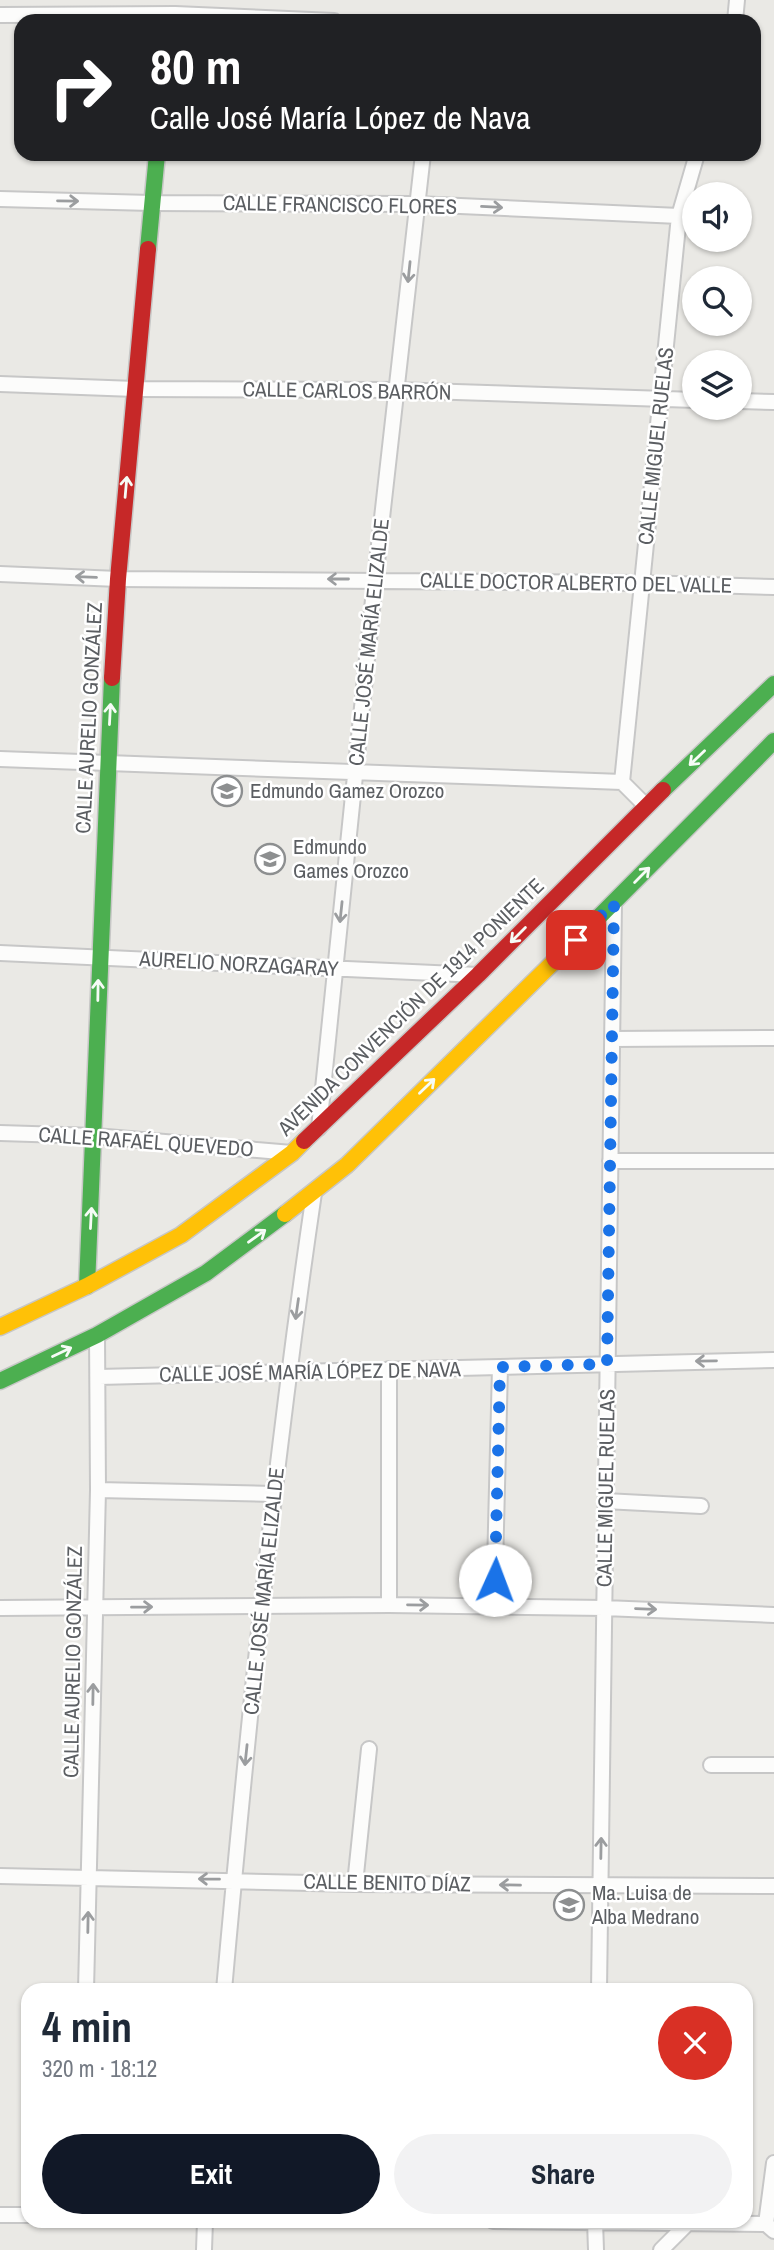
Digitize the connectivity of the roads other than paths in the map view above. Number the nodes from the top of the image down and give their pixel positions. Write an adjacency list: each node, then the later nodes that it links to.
1 (156, 161): 5 (main road, CALLE AURELIO GONZÁLEZ)
2 (422, 161): 6 (street, CALLE JOSÉ MARÍA ELIZALDE)
3 (695, 161): 7 (street, CALLE MIGUEL RUELAS)
4 (0, 199): 5 (street, CALLE FRANCISCO FLORES, one-way to 5)
5 (151, 203): 6 (street, CALLE FRANCISCO FLORES); 9 (main road, CALLE AURELIO GONZÁLEZ)
6 (416, 204): 7 (street, CALLE FRANCISCO FLORES, one-way to 7); 10 (street, CALLE JOSÉ MARÍA ELIZALDE, one-way to 10)
7 (679, 216): 11 (street, CALLE MIGUEL RUELAS)
8 (0, 384): 9 (street, CALLE CARLOS BARRÓN)
9 (135, 389): 10 (street, CALLE CARLOS BARRÓN); 16 (main road, CALLE AURELIO GONZÁLEZ, one-way to 9)
10 (396, 390): 11 (street, CALLE CARLOS BARRÓN); 17 (street, CALLE JOSÉ MARÍA ELIZALDE)
11 (661, 399): 12 (street, CALLE CARLOS BARRÓN); 18 (street, CALLE MIGUEL RUELAS)
12 (682, 400)
13 (752, 401): 14 (street)
14 (774, 402)
15 (0, 574): 16 (street, CALLE DOCTOR ALBERTO DEL VALLE, one-way to 15)
16 (118, 579): 17 (street, CALLE DOCTOR ALBERTO DEL VALLE, one-way to 16); 23 (main road, CALLE AURELIO GONZÁLEZ, one-way to 16)
17 (375, 580): 18 (street, CALLE DOCTOR ALBERTO DEL VALLE); 24 (street, CALLE JOSÉ MARÍA ELIZALDE)
18 (643, 583): 19 (street, CALLE DOCTOR ALBERTO DEL VALLE); 25 (street, CALLE MIGUEL RUELAS)
19 (774, 587)
20 (774, 684): 26 (main road, AVENIDA CONVENCIÓN DE 1914 PONIENTE, one-way to 26)
21 (774, 741): 27 (main road, one-way to 21)
22 (0, 759): 23 (street)
23 (107, 763): 24 (street); 29 (main road, CALLE AURELIO GONZÁLEZ)
24 (356, 772): 25 (street); 30 (street, CALLE JOSÉ MARÍA ELIZALDE, one-way to 30)
25 (622, 782): 26 (street)
26 (646, 806): 31 (main road, AVENIDA CONVENCIÓN DE 1914 PONIENTE, one-way to 31)
27 (614, 903): 33 (street, CALLE MIGUEL RUELAS); 40 (main road, one-way to 27)
28 (0, 953): 29 (street, AURELIO NORZAGARAY)
29 (99, 957): 30 (street, AURELIO NORZAGARAY); 36 (main road, CALLE AURELIO GONZÁLEZ, one-way to 29)
30 (335, 969): 31 (street, AURELIO NORZAGARAY); 34 (street, CALLE JOSÉ MARÍA ELIZALDE)
31 (478, 975): 34 (main road, AVENIDA CONVENCIÓN DE 1914 PONIENTE)
32 (774, 1038): 33 (street)
33 (612, 1039): 38 (street, CALLE MIGUEL RUELAS)
34 (318, 1130): 37 (main road, AVENIDA CONVENCIÓN DE 1914 PONIENTE)
35 (0, 1133): 36 (street, CALLE RAFAÉL QUEVEDO)
36 (95, 1136): 37 (street, CALLE RAFAÉL QUEVEDO); 41 (main road, CALLE AURELIO GONZÁLEZ, one-way to 36)
37 (292, 1153): 41 (main road, AVENIDA CONVENCIÓN DE 1914 PONIENTE)
38 (610, 1161): 39 (street); 45 (street, CALLE MIGUEL RUELAS)
39 (774, 1161)
40 (314, 1194): 43 (main road, one-way to 40); 48 (street, CALLE JOSÉ MARÍA ELIZALDE, one-way to 48)
41 (87, 1286): 42 (main road, AVENIDA CONVENCIÓN DE 1914 PONIENTE)
42 (0, 1327)
43 (97, 1335): 49 (street, CALLE AURELIO GONZÁLEZ); 50 (main road, one-way to 43)
44 (774, 1360): 45 (street, CALLE JOSÉ MARÍA LÓPEZ DE NAVA, one-way to 45)
45 (607, 1364): 46 (street, CALLE JOSÉ MARÍA LÓPEZ DE NAVA); 53 (street, CALLE MIGUEL RUELAS)
46 (500, 1367): 47 (street, CALLE JOSÉ MARÍA LÓPEZ DE NAVA); 57 (street)
47 (389, 1369): 48 (street, CALLE JOSÉ MARÍA LÓPEZ DE NAVA); 56 (street)
48 (288, 1372): 49 (street, CALLE JOSÉ MARÍA LÓPEZ DE NAVA); 52 (street, CALLE JOSÉ MARÍA ELIZALDE)
49 (99, 1377): 51 (street, CALLE AURELIO GONZÁLEZ)
50 (0, 1381)
51 (98, 1490): 52 (street); 59 (street, CALLE AURELIO GONZÁLEZ)
52 (273, 1494): 55 (street, CALLE JOSÉ MARÍA ELIZALDE)
53 (606, 1501): 54 (street); 60 (street, CALLE MIGUEL RUELAS)
54 (701, 1506)
55 (261, 1605): 56 (street); 59 (street, one-way to 55); 67 (street, CALLE JOSÉ MARÍA ELIZALDE, one-way to 67)
56 (389, 1605): 57 (street, one-way to 57)
57 (494, 1607): 60 (street)
58 (0, 1608): 59 (street)
59 (95, 1608): 66 (street, CALLE AURELIO GONZÁLEZ, one-way to 59)
60 (604, 1608): 61 (street, one-way to 61); 69 (street, CALLE MIGUEL RUELAS, one-way to 60)
61 (774, 1615)
62 (369, 1749): 68 (street)
63 (711, 1765): 64 (street)
64 (774, 1765)
65 (0, 1876): 66 (street, CALLE BENITO DÍAZ)
66 (89, 1876): 67 (street, CALLE BENITO DÍAZ, one-way to 66); 71 (street, CALLE AURELIO GONZÁLEZ, one-way to 66)
67 (234, 1880): 68 (street, CALLE BENITO DÍAZ); 72 (street, CALLE JOSÉ MARÍA ELIZALDE)
68 (355, 1884): 69 (street, CALLE BENITO DÍAZ, one-way to 68)
69 (600, 1886): 70 (street, CALLE BENITO DÍAZ); 73 (street, CALLE MIGUEL RUELAS)
70 (774, 1886)
71 (86, 1983)
72 (225, 1983)
73 (599, 1983)
74 (774, 2163): 77 (street)
75 (0, 2215): 76 (street)
76 (21, 2215)
77 (770, 2227)
78 (205, 2228): 81 (street)
79 (595, 2228): 82 (street)
80 (683, 2228): 83 (street)
81 (204, 2250)
82 (596, 2250)
83 (661, 2250)

